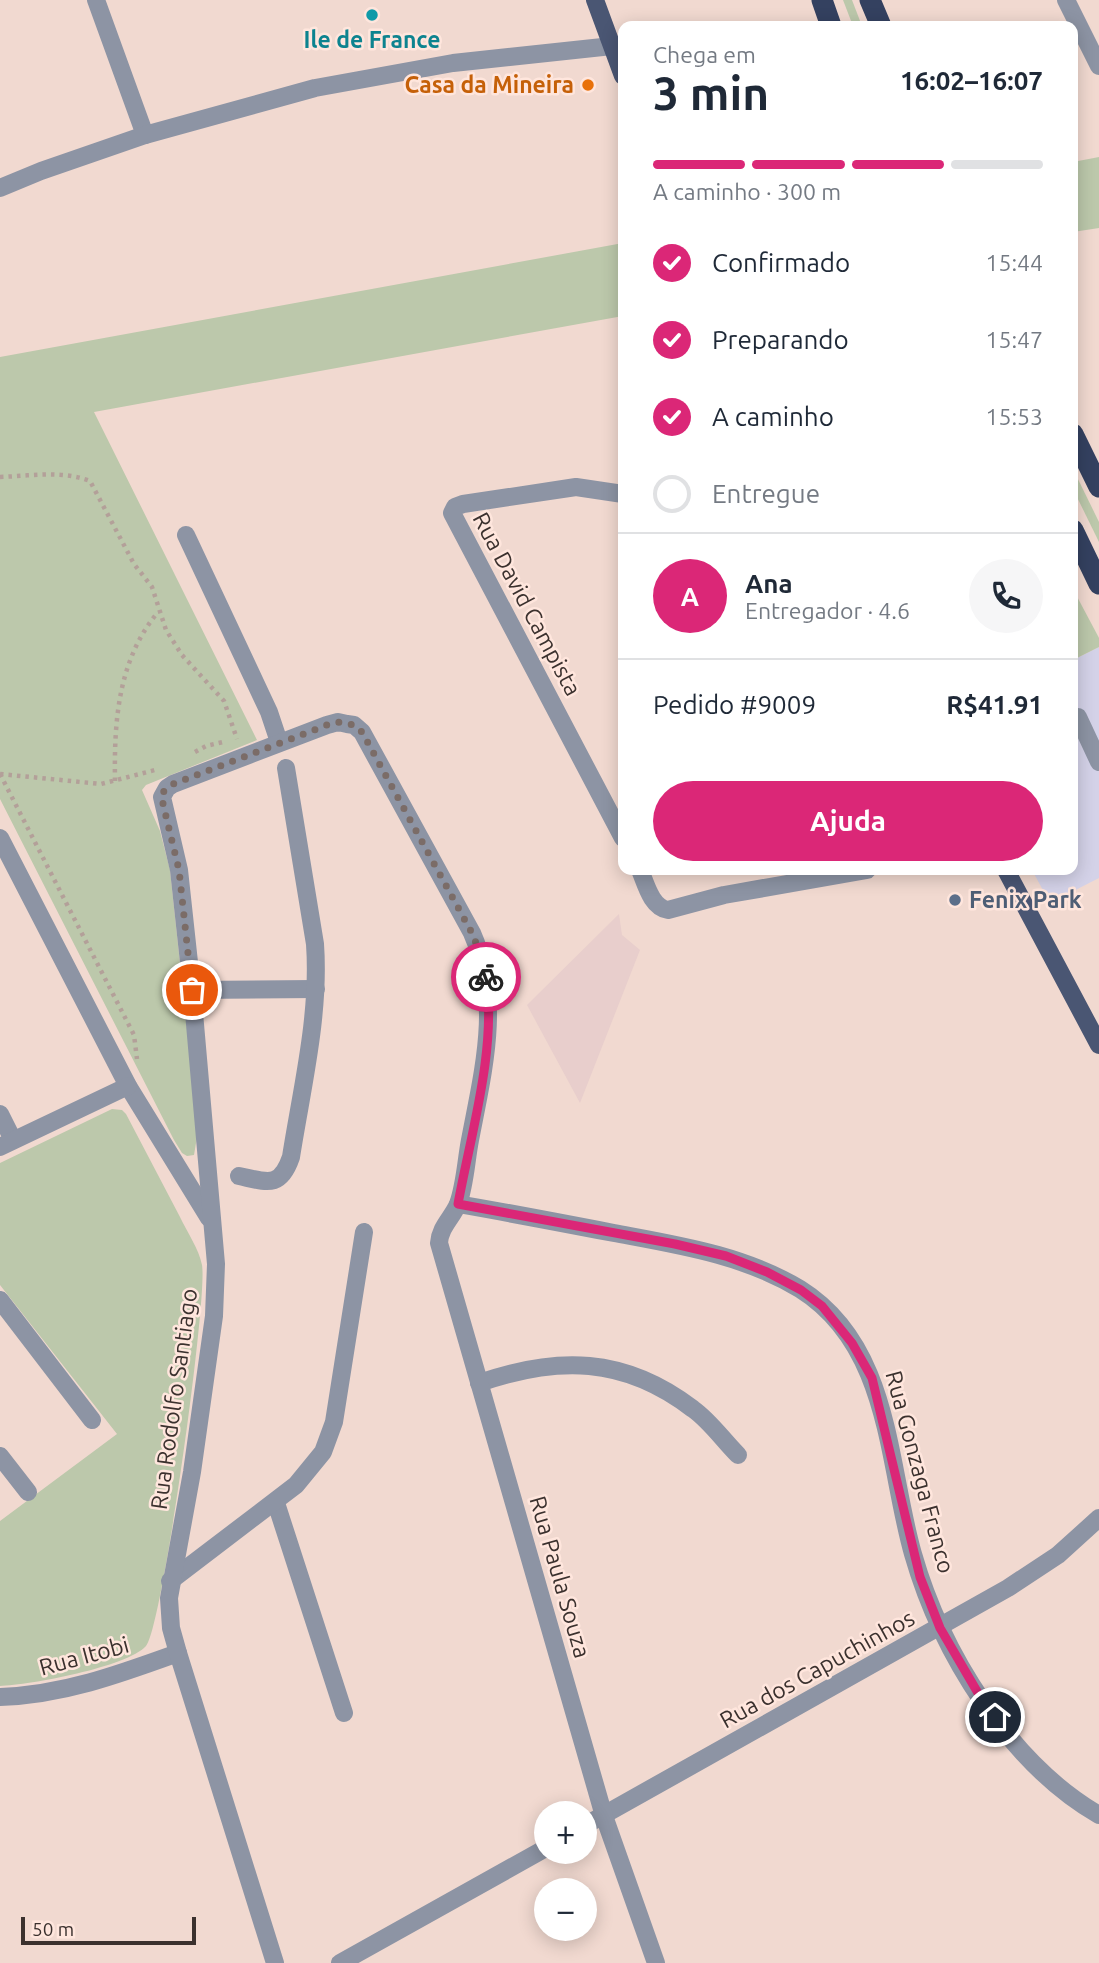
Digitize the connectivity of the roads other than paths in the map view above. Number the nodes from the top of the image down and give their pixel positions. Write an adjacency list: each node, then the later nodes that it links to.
1 (96, 0): 13 (street)
2 (596, 0): 10 (main road)
3 (822, 0): 6 (highway)
4 (870, 0): 7 (highway)
5 (1066, 0): 8 (street)
6 (829, 21)
7 (879, 21)
8 (1076, 21)
9 (1078, 24): 12 (street)
10 (612, 46): 11 (main road); 13 (street)
11 (618, 62)
12 (1099, 66)
13 (145, 135): 14 (street)
14 (0, 188)
15 (1078, 444): 16 (highway)
16 (1099, 487)
17 (618, 493): 25 (street, Rua David Campista)
18 (186, 535): 22 (street)
19 (1078, 540): 20 (highway)
20 (1099, 584)
21 (1078, 717): 23 (street)
22 (279, 742): 31 (street, Rua Paula Souza); 37 (street, Rua Paula Souza)
23 (1099, 762)
24 (286, 768): 30 (street)
25 (618, 828)
26 (0, 838): 33 (street, Rua Rodolfo Santiago)
27 (642, 875): 28 (street)
28 (838, 875)
29 (1009, 875): 32 (main road)
30 (316, 989): 31 (street); 36 (street)
31 (192, 990): 38 (street)
32 (1099, 1045)
33 (128, 1086): 35 (street); 38 (street, Rua Rodolfo Santiago)
34 (0, 1114): 35 (street)
35 (7, 1144)
36 (239, 1176)
37 (458, 1204): 41 (street, Rua Paula Souza); 49 (street, Rua Gonzaga Franco)
38 (212, 1223): 48 (street, Rua Rodolfo Santiago)
39 (364, 1231): 46 (street)
40 (0, 1300): 42 (street)
41 (479, 1383): 43 (street); 53 (street, Rua Paula Souza)
42 (92, 1420)
43 (738, 1455)
44 (0, 1456): 45 (street)
45 (28, 1492)
46 (276, 1503): 48 (street); 52 (street)
47 (1099, 1518): 49 (street, Rua dos Capuchinhos)
48 (170, 1581): 50 (street, Rua Rodolfo Santiago)
49 (940, 1628): 53 (street, Rua dos Capuchinhos); 54 (street, Rua Gonzaga Franco)
50 (178, 1653): 51 (street, Rua Itobi); 57 (street, Rua Rodolfo Santiago)
51 (0, 1697)
52 (344, 1713)
53 (604, 1815): 55 (street, Rua dos Capuchinhos); 59 (street, Rua Paula Souza)
54 (1099, 1815)
55 (597, 1819)
56 (534, 1855): 58 (street)
57 (275, 1963)
58 (340, 1963)
59 (656, 1963)

